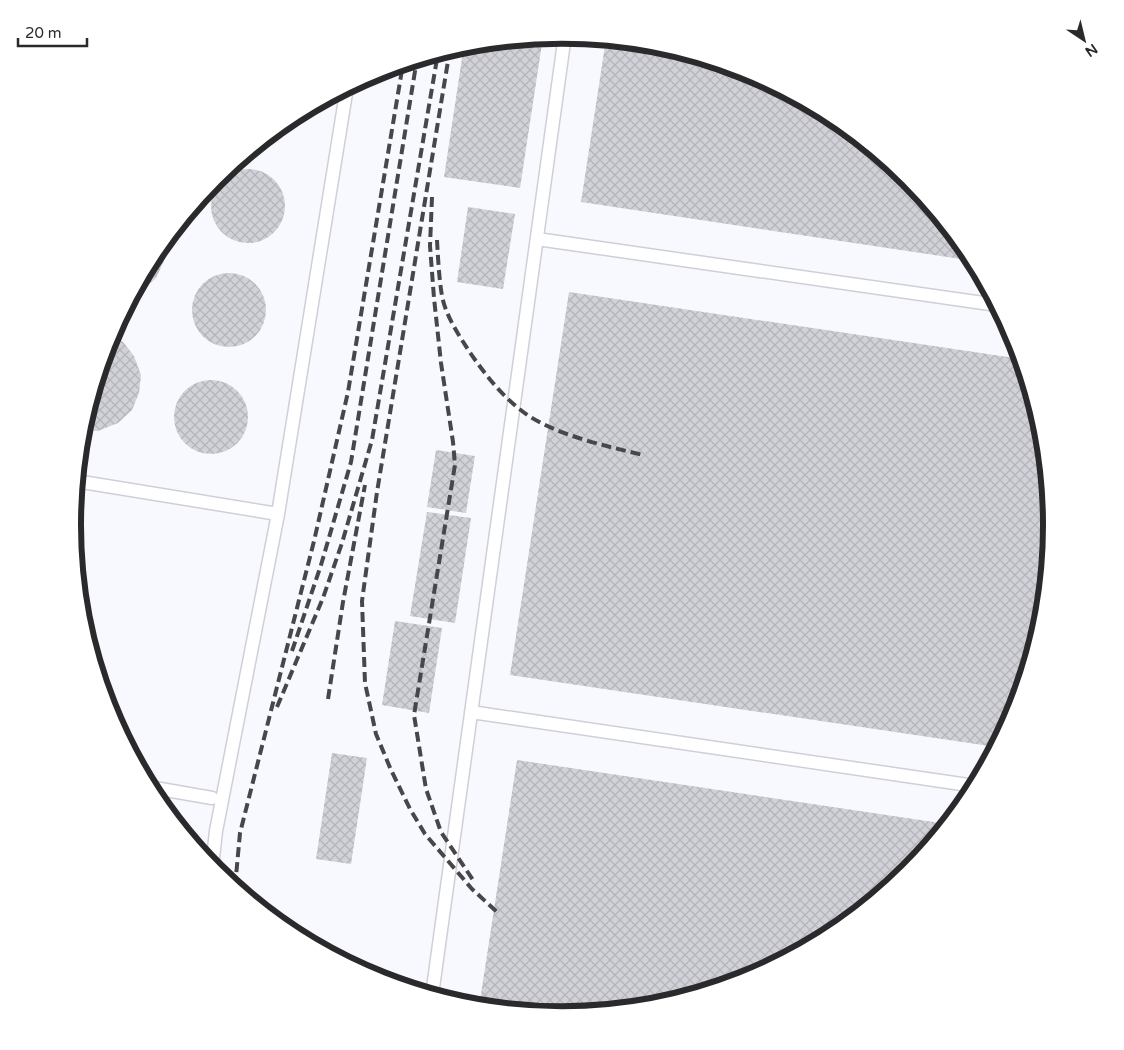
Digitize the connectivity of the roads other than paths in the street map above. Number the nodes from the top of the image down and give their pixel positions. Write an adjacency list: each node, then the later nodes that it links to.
1 (564, 44): 3 (lane)
2 (346, 95): 6 (lane)
3 (537, 239): 4 (lane); 7 (lane)
4 (990, 304)
5 (83, 482): 6 (lane)
6 (278, 514): 11 (lane)
7 (471, 712): 8 (lane); 12 (lane)
8 (967, 785)
9 (160, 789): 10 (lane)
10 (212, 798)
11 (213, 856)
12 (433, 989)

